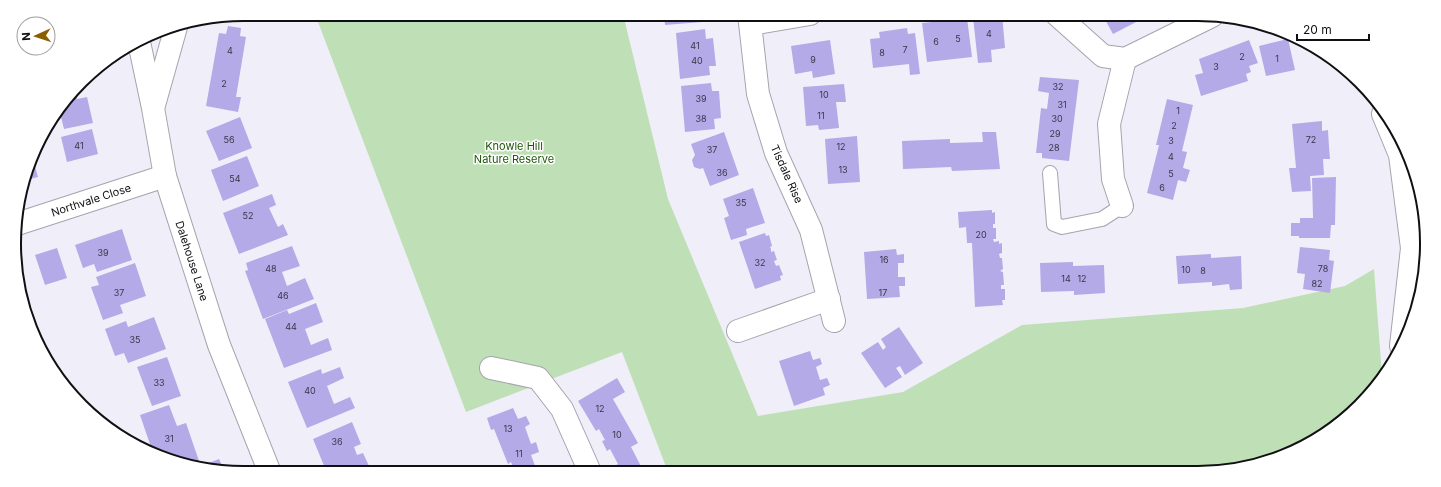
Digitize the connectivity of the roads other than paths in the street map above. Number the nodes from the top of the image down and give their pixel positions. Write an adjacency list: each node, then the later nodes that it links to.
1 (750, 21): 13 (street, Tisdale Rise)
2 (1064, 21): 6 (street)
3 (1202, 21): 6 (street)
4 (174, 32): 7 (street)
5 (140, 47): 7 (street, Dalehouse Lane)
6 (1125, 60): 11 (street)
7 (153, 108): 10 (street, Dalehouse Lane)
8 (1392, 136): 15 (street)
9 (1050, 173): 11 (lane)
10 (165, 176): 12 (street, Northvale Close); 18 (street, Dalehouse Lane)
11 (1122, 206)
12 (22, 222)
13 (829, 299): 14 (street, Tisdale Rise); 16 (street)
14 (834, 320)
15 (1403, 329)
16 (738, 331)
17 (491, 368): 19 (street)
18 (267, 466)
19 (587, 466)

